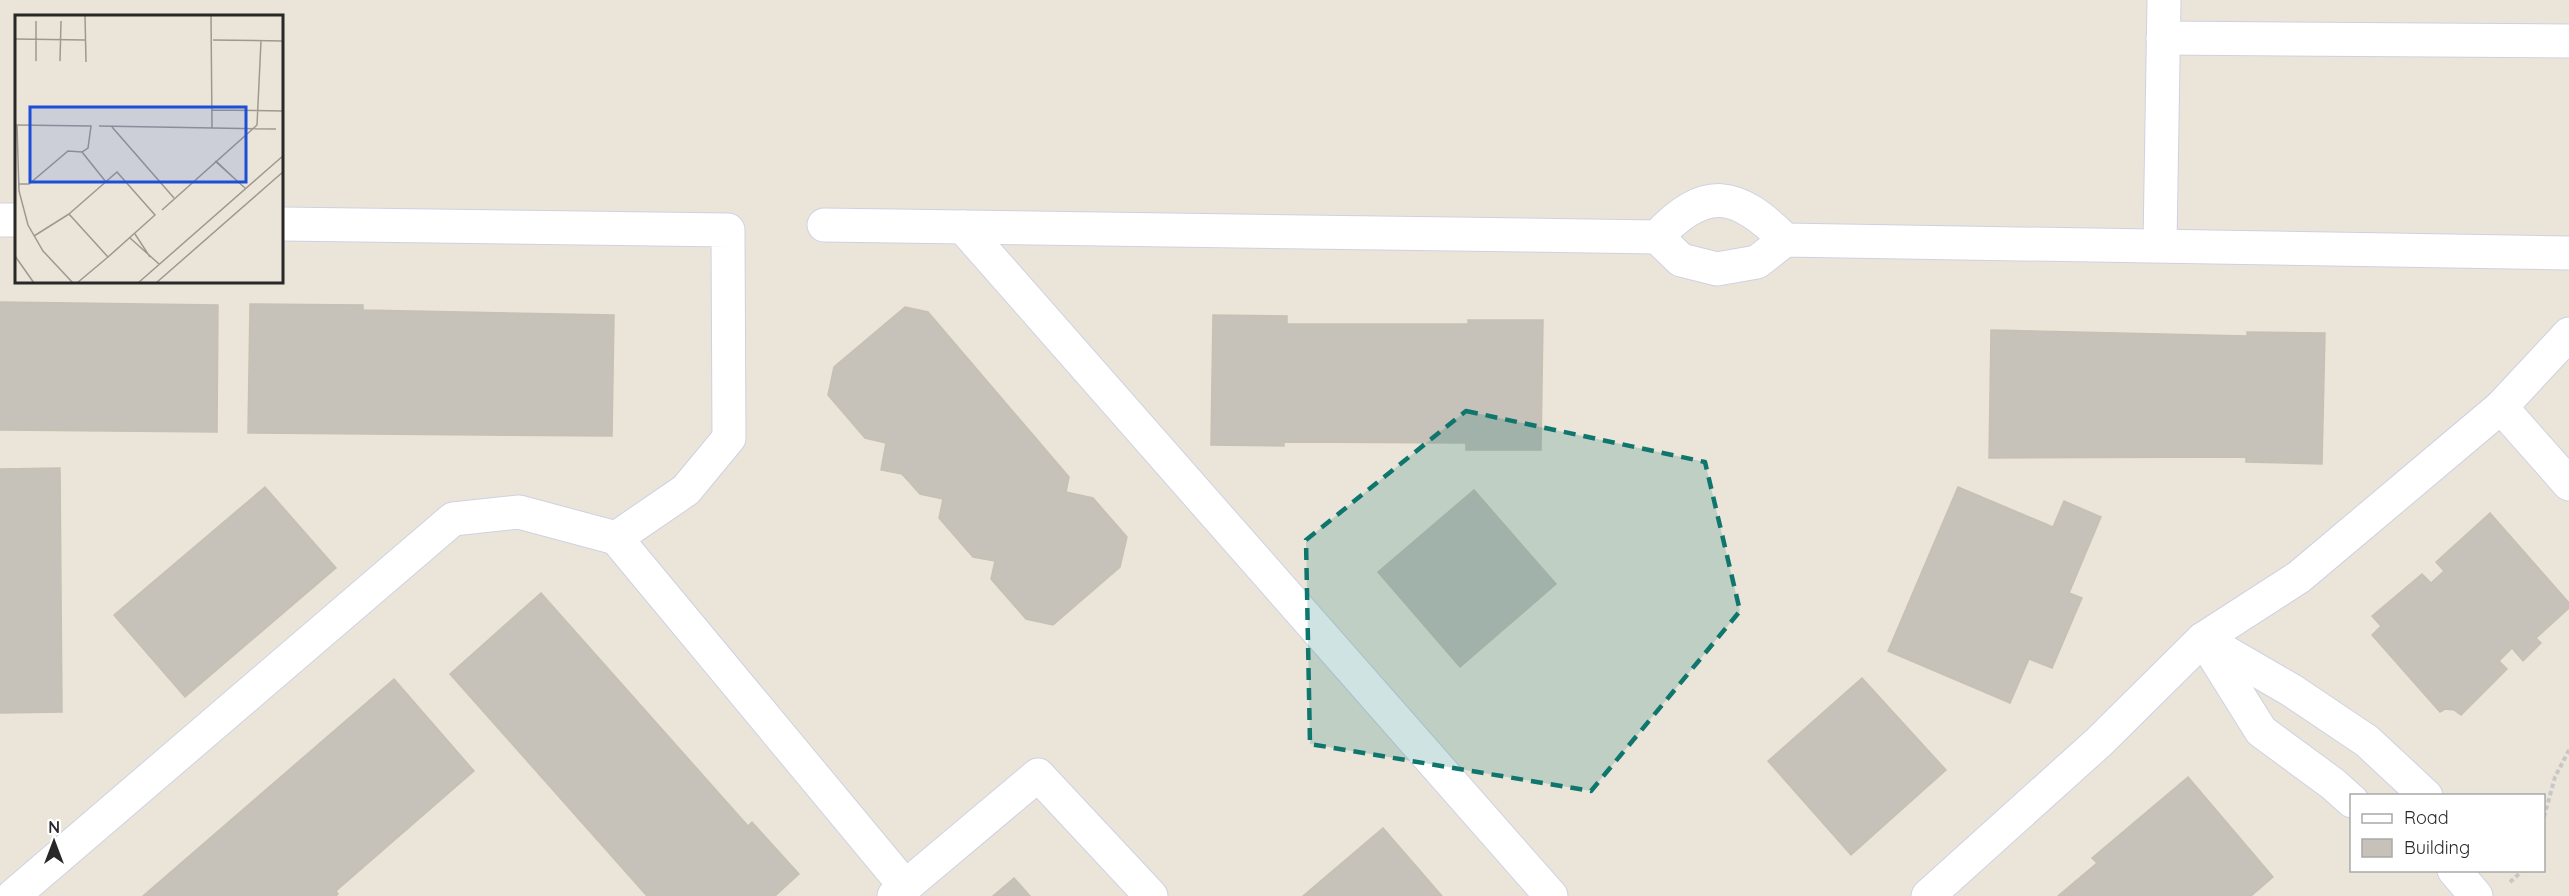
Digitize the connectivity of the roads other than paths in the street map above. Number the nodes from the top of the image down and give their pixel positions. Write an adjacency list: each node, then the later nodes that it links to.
1 (2164, 0): 2 (street)
2 (2163, 38): 3 (street); 9 (street)
3 (2569, 41)
4 (284, 224): 14 (street)
5 (824, 225): 6 (street)
6 (963, 227): 7 (street); 22 (street)
7 (1657, 237): 8 (street); 8 (street)
8 (1785, 240): 9 (street)
9 (2160, 244): 10 (street)
10 (2569, 253)
11 (2569, 334): 12 (street)
12 (2501, 406): 13 (street); 15 (street)
13 (2569, 484)
14 (616, 538): 19 (street); 20 (street)
15 (2203, 639): 16 (street); 17 (street); 23 (street)
16 (2425, 794)
17 (2350, 799)
18 (2456, 872): 24 (street)
19 (899, 891): 21 (street)
20 (13, 896)
21 (1151, 896)
22 (1551, 896)
23 (1928, 896)
24 (2476, 896)

